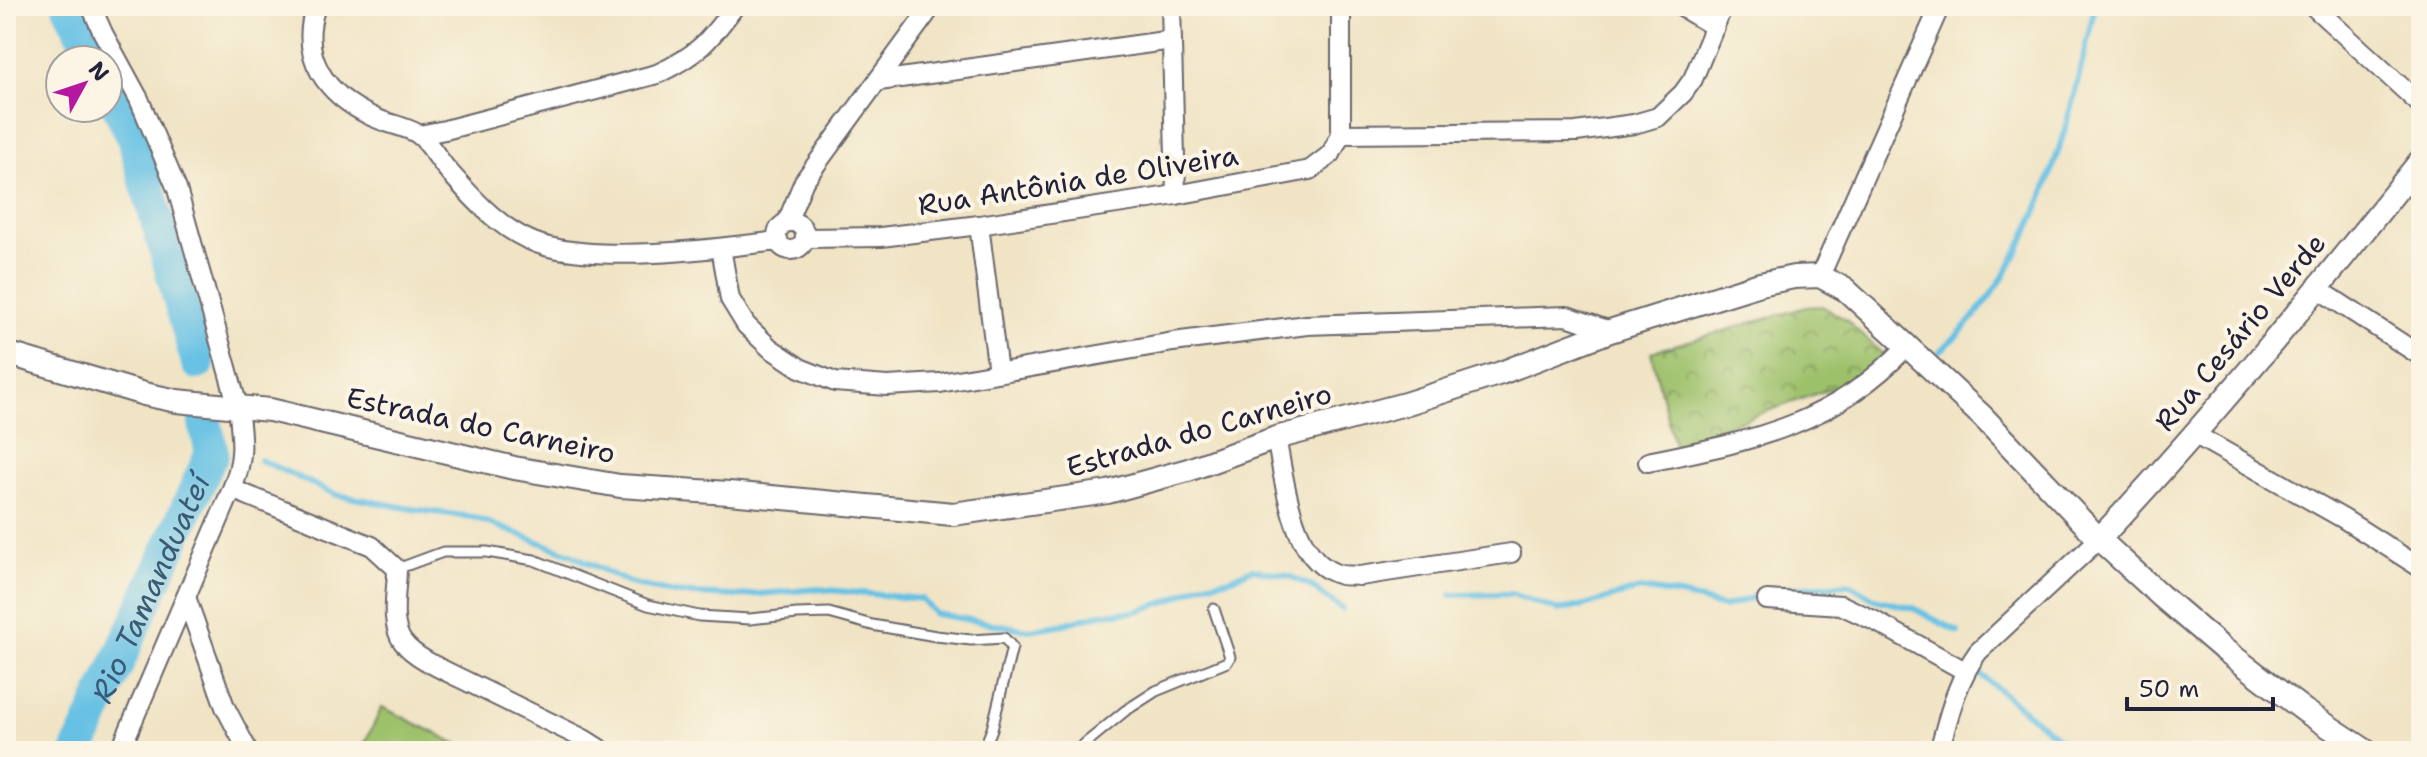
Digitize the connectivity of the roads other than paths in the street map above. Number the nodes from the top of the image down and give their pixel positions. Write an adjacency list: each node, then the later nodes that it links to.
1 (91, 6): 31 (street)
2 (316, 6): 16 (street)
3 (735, 6): 16 (street)
4 (932, 6): 13 (street)
5 (1171, 6): 12 (street)
6 (1341, 6): 15 (street)
7 (1680, 6): 11 (street)
8 (1723, 6): 11 (street)
9 (1940, 6): 24 (street)
10 (2313, 6): 14 (street)
11 (1715, 27): 15 (street)
12 (1172, 40): 13 (street); 18 (street)
13 (879, 81): 19 (street)
14 (2421, 105)
15 (1341, 134): 18 (street, Rua Antônia de Oliveira)
16 (419, 135): 23 (street)
17 (2421, 160): 25 (street, Rua Cesário Verde)
18 (1176, 195): 20 (street, Rua Antônia de Oliveira)
19 (787, 222): 21 (street); 22 (street)
20 (979, 225): 21 (street, Rua Antônia de Oliveira); 30 (street)
21 (805, 238): 22 (street)
22 (778, 241): 23 (street)
23 (721, 248): 30 (street)
24 (1820, 276): 26 (street, Estrada do Carneiro); 27 (street)
25 (2318, 289): 29 (street); 32 (street, Rua Cesário Verde)
26 (1610, 331): 30 (street); 33 (street, Estrada do Carneiro)
27 (1907, 346): 34 (street); 36 (street)
28 (6, 353): 31 (street, Estrada do Carneiro)
29 (2421, 356)
30 (998, 372)
31 (238, 407): 33 (street, Estrada do Carneiro); 35 (street)
32 (2194, 434): 36 (street, Rua Cesário Verde); 38 (street)
33 (1276, 438): 37 (street)
34 (1648, 462)
35 (232, 489): 39 (street); 40 (street)
36 (2099, 539): 43 (street); 50 (street)
37 (1511, 553)
38 (2421, 568)
39 (397, 569): 46 (street); 47 (lane)
40 (186, 597): 44 (street); 45 (street)
41 (1767, 600): 43 (street)
42 (1214, 609): 48 (lane)
43 (1965, 671): 49 (street)
44 (120, 751)
45 (248, 751)
46 (603, 751)
47 (983, 751)
48 (1076, 751)
49 (1939, 751)
50 (2366, 751)

